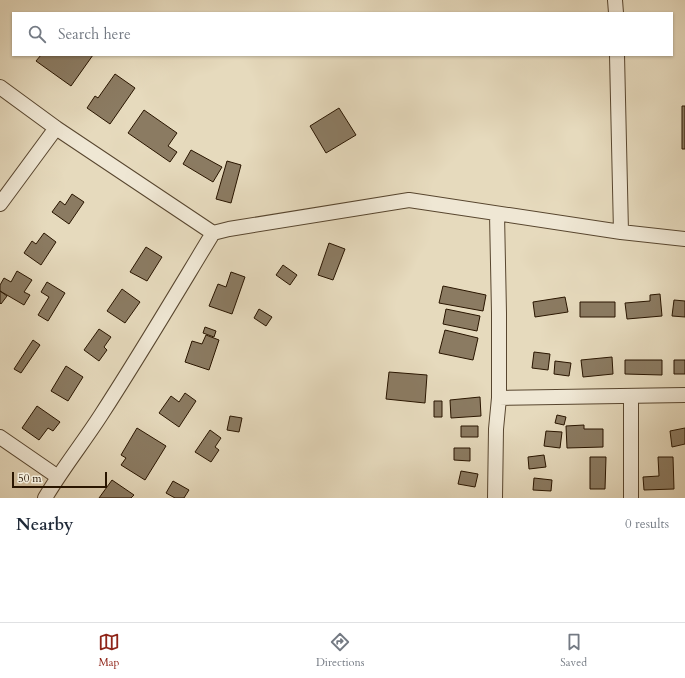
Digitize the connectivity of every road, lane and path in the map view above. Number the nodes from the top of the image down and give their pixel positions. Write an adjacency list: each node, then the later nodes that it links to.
1 (615, 0): 2 (street)
2 (616, 12)
3 (617, 56): 8 (street)
4 (0, 87): 5 (street)
5 (56, 128): 6 (street); 9 (street)
6 (0, 204)
7 (497, 214): 8 (street); 9 (street); 13 (street)
8 (621, 232): 10 (street)
9 (213, 233): 15 (street)
10 (685, 240)
11 (685, 395): 12 (street)
12 (631, 396): 13 (street); 17 (street)
13 (499, 398): 16 (street)
14 (0, 437): 15 (street)
15 (52, 490)
16 (495, 498)
17 (631, 498)

